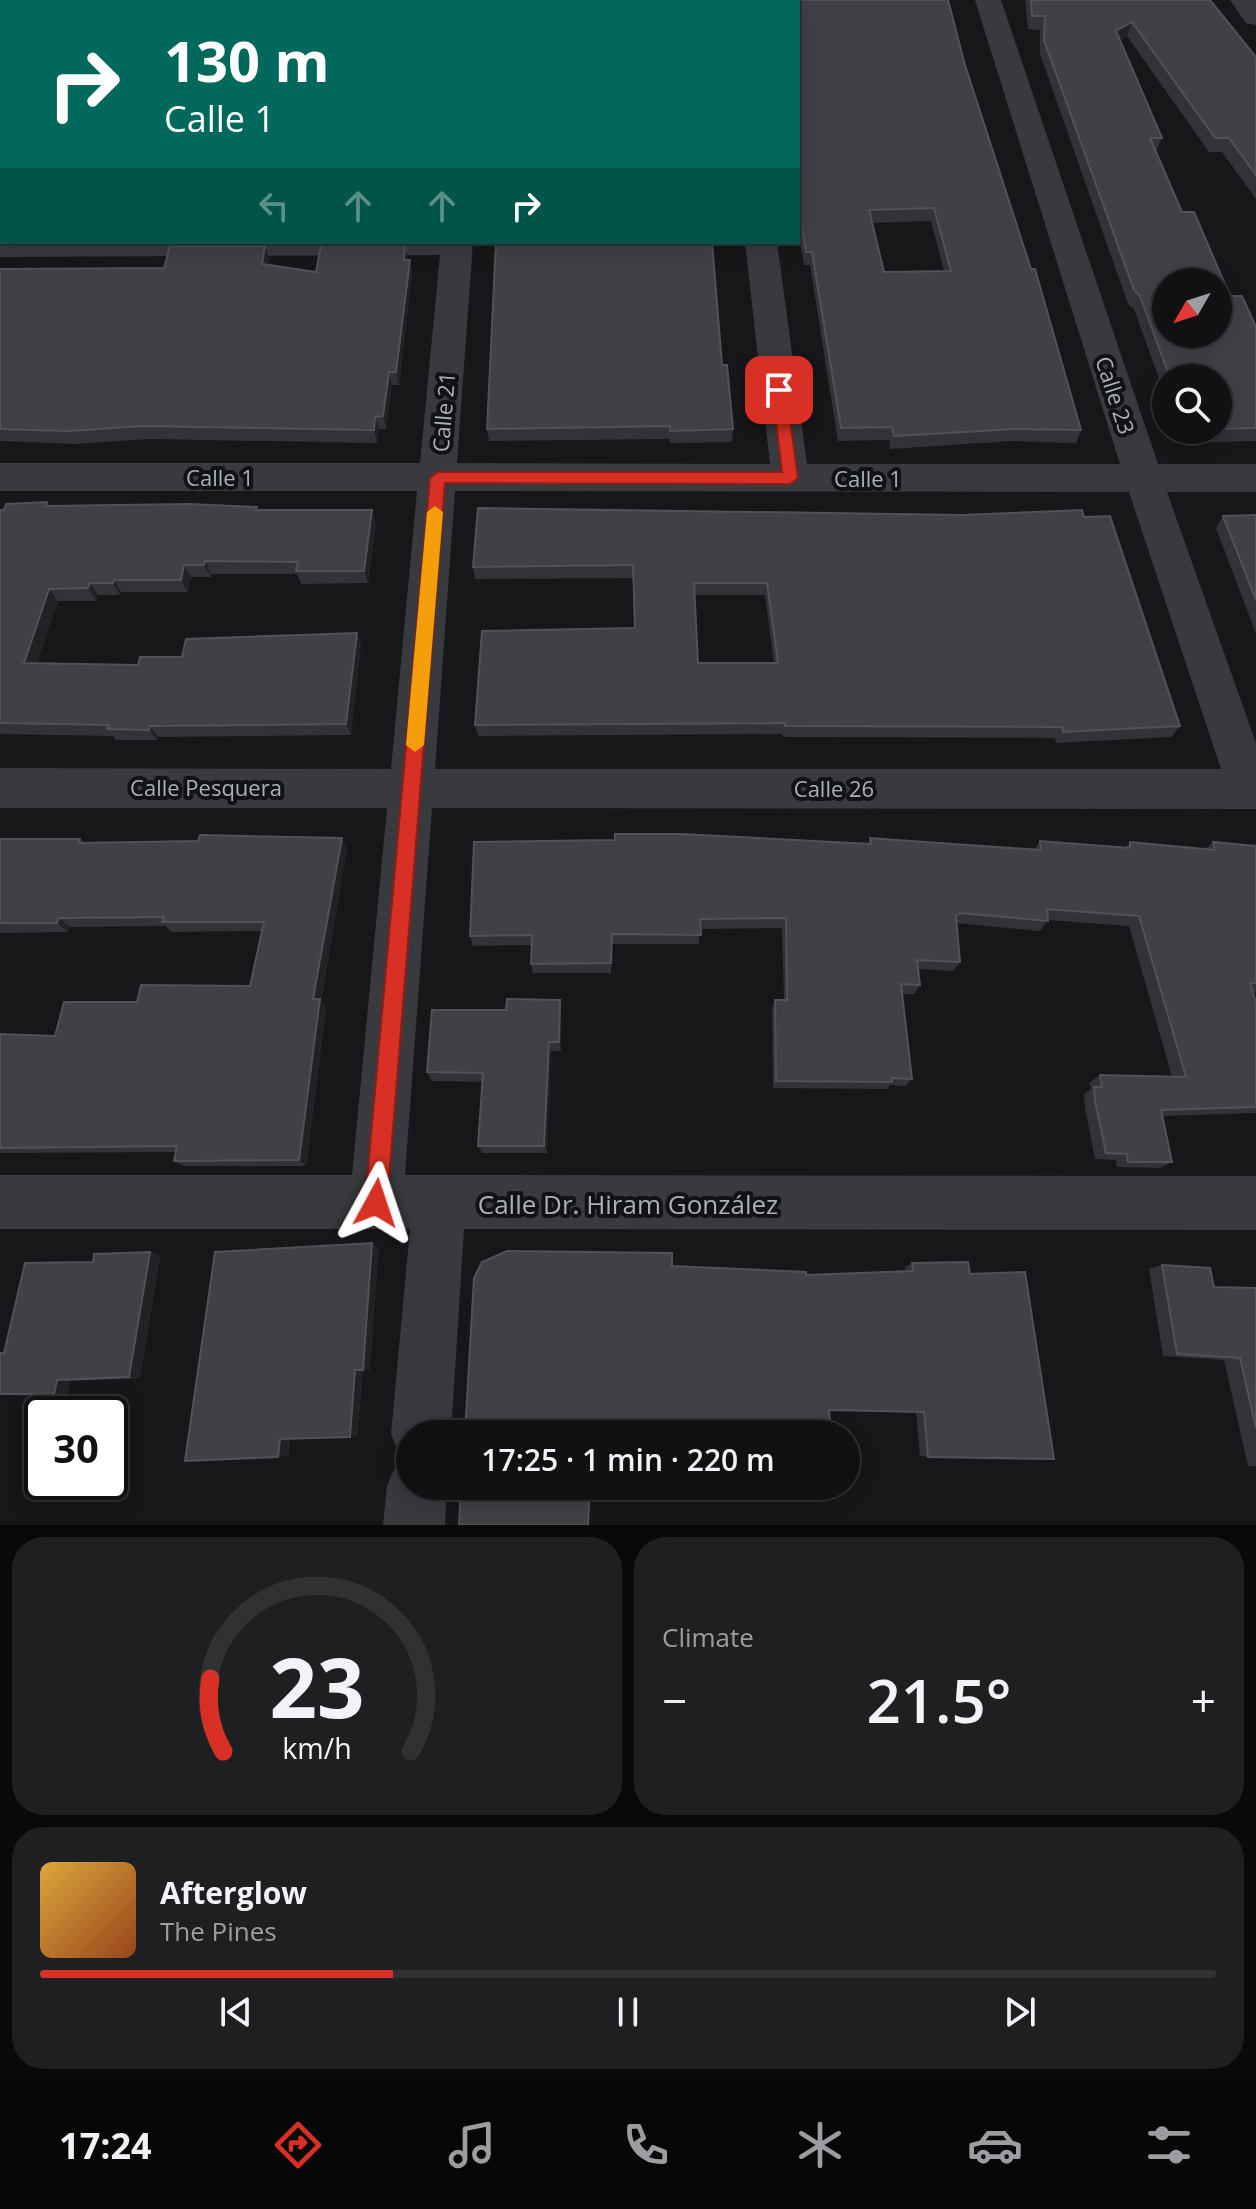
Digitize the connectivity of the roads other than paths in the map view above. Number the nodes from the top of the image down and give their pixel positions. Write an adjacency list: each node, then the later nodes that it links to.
1 (988, 0): 12 (street, Calle 23)
2 (1243, 0): 3 (street)
3 (1256, 17)
4 (457, 244): 6 (street); 9 (street, Calle 21)
5 (761, 244): 10 (street)
6 (142, 245): 7 (street)
7 (0, 247)
8 (0, 477): 9 (street, Calle 1)
9 (438, 478): 10 (street, Calle 1); 13 (street, Calle 21)
10 (790, 478): 12 (street, Calle 1)
11 (1256, 478): 12 (street, Calle 1)
12 (1144, 479): 15 (street, Calle 23)
13 (412, 787): 14 (street, Calle Pesquera); 15 (street, Calle 26); 17 (street, Calle 21)
14 (0, 788)
15 (1253, 789)
16 (0, 1202): 17 (street, Calle Dr. Hiram González)
17 (376, 1203): 19 (street, Calle Dr. Hiram González)
18 (1256, 1203): 19 (street, Calle Dr. Hiram González)
19 (439, 1204): 20 (street)
20 (422, 1420)
21 (416, 1500): 22 (street)
22 (414, 1525)

